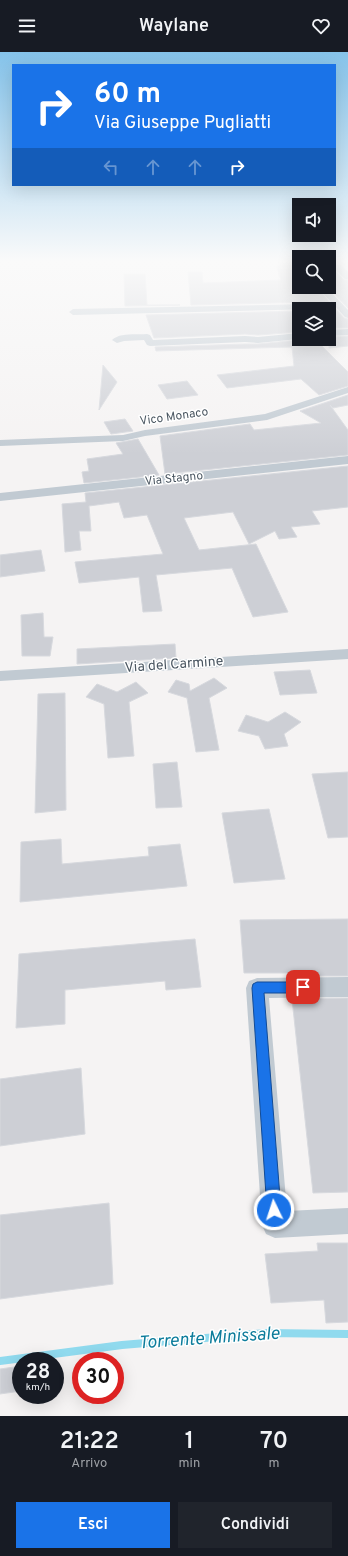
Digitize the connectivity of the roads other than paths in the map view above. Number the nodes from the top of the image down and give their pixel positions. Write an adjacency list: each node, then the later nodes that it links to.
1 (336, 331): 2 (street)
2 (348, 332)
3 (292, 337): 4 (street)
4 (117, 340)
5 (348, 390): 6 (street, Vico Monaco)
6 (0, 443)
7 (348, 460): 8 (street, Via Stagno)
8 (0, 497)
9 (348, 654): 10 (street, Via del Carmine)
10 (0, 676)
11 (348, 986): 12 (street)
12 (348, 1221)

